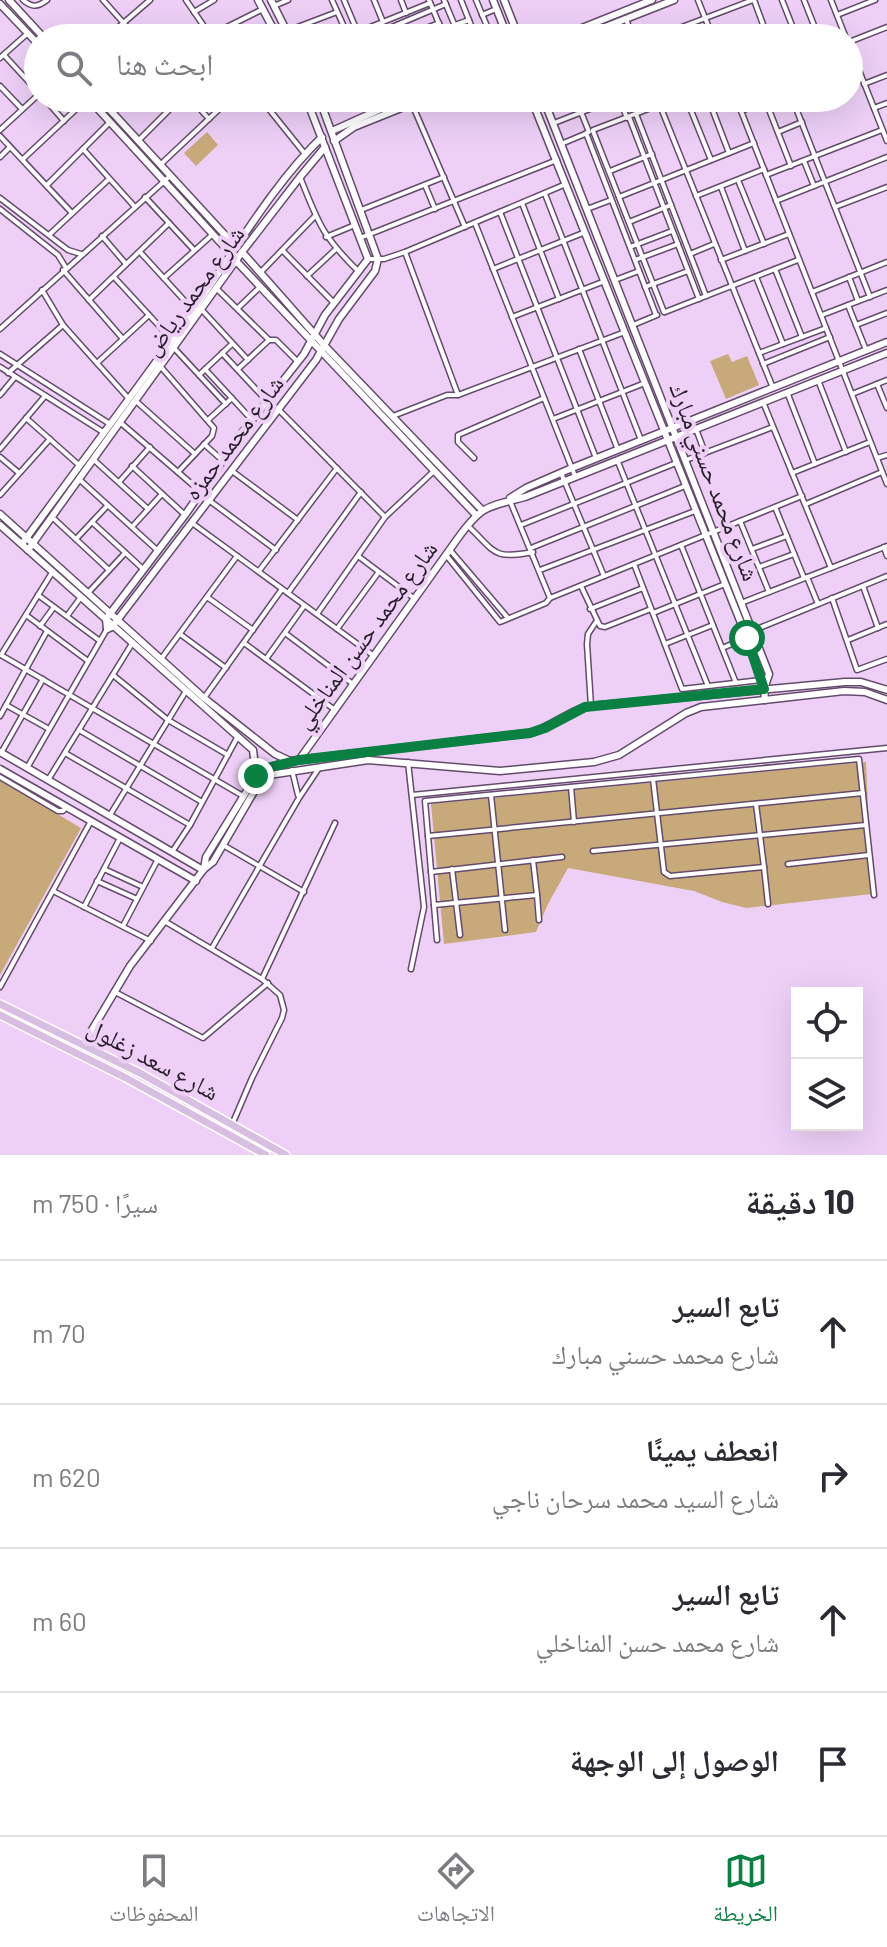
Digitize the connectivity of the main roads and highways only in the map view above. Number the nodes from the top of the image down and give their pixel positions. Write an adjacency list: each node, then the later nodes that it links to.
1 (0, 1004): 4 (main road, شارع سعد زغلول)
2 (0, 1015): 3 (main road, شارع سعد زغلول)
3 (266, 1155)
4 (286, 1155)

